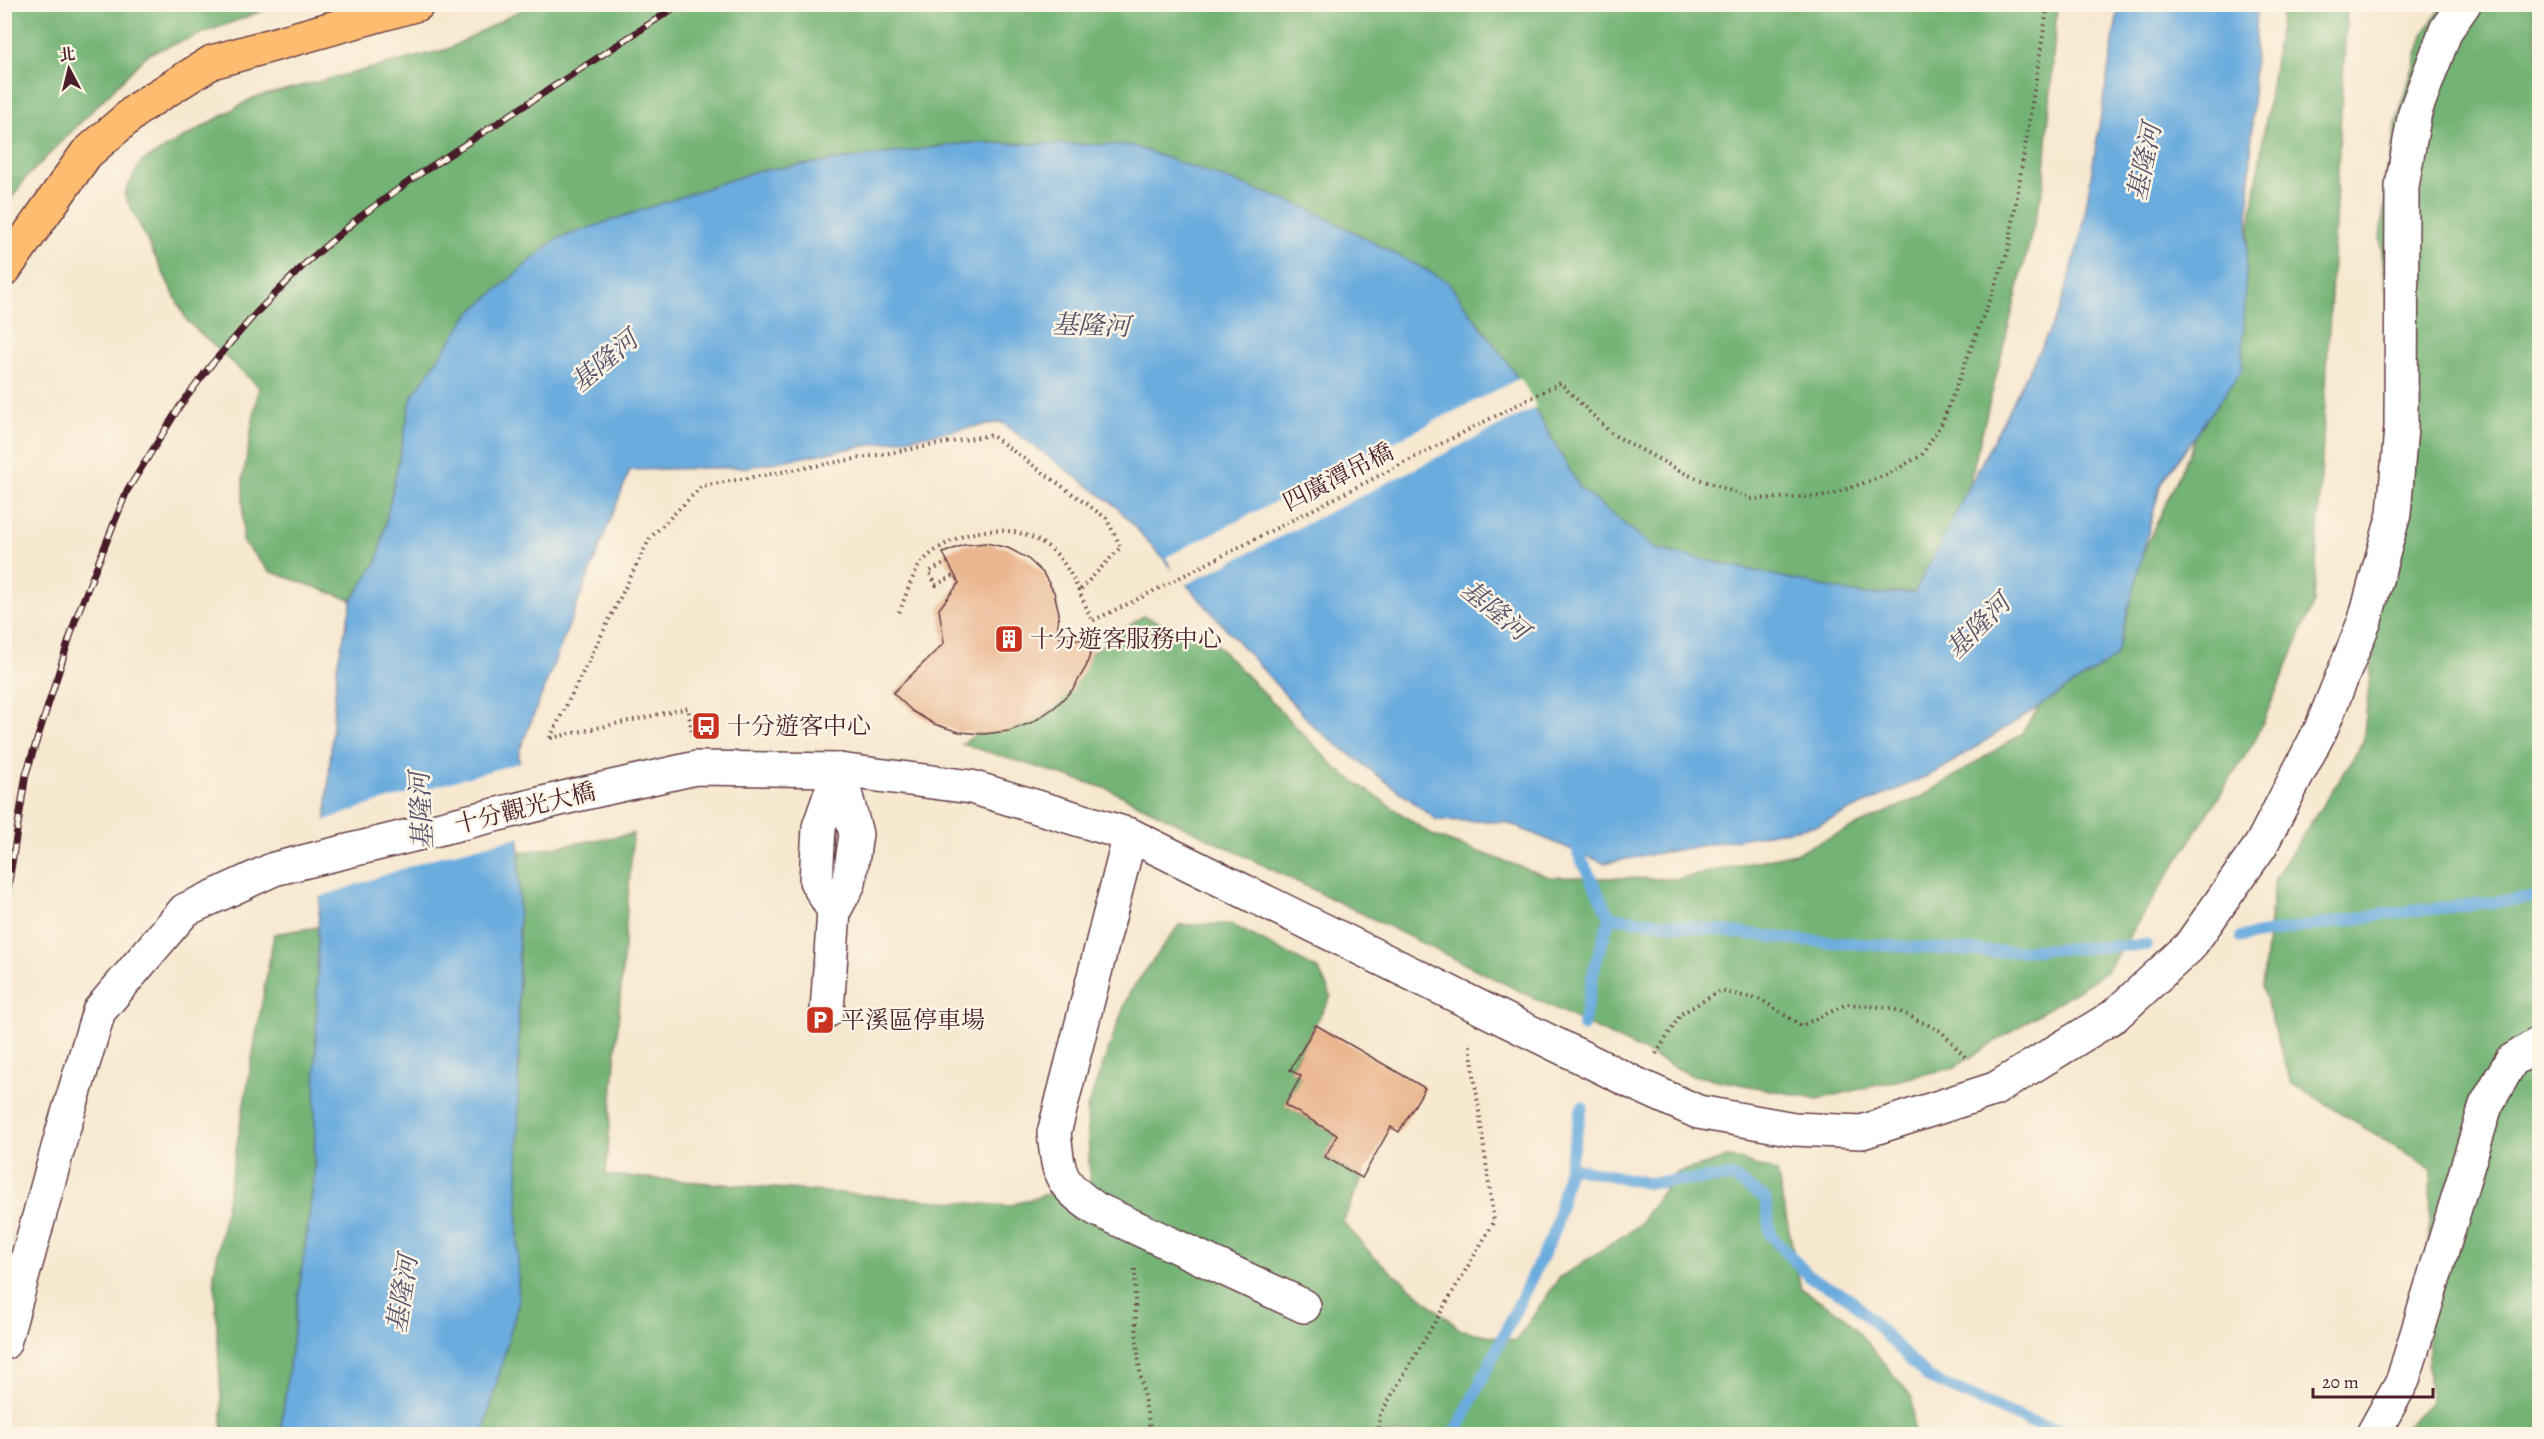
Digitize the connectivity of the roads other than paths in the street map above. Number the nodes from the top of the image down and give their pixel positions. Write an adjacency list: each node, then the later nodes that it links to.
1 (418, 4): 3 (main road)
2 (2464, 4): 5 (street, 十分觀光大橋)
3 (4, 270)
4 (839, 770): 5 (street, 十分觀光大橋); 6 (street); 9 (street, 十分觀光大橋)
5 (1130, 835): 8 (street)
6 (827, 1011)
7 (2540, 1043): 10 (street)
8 (1304, 1306)
9 (4, 1343)
10 (2373, 1434)

